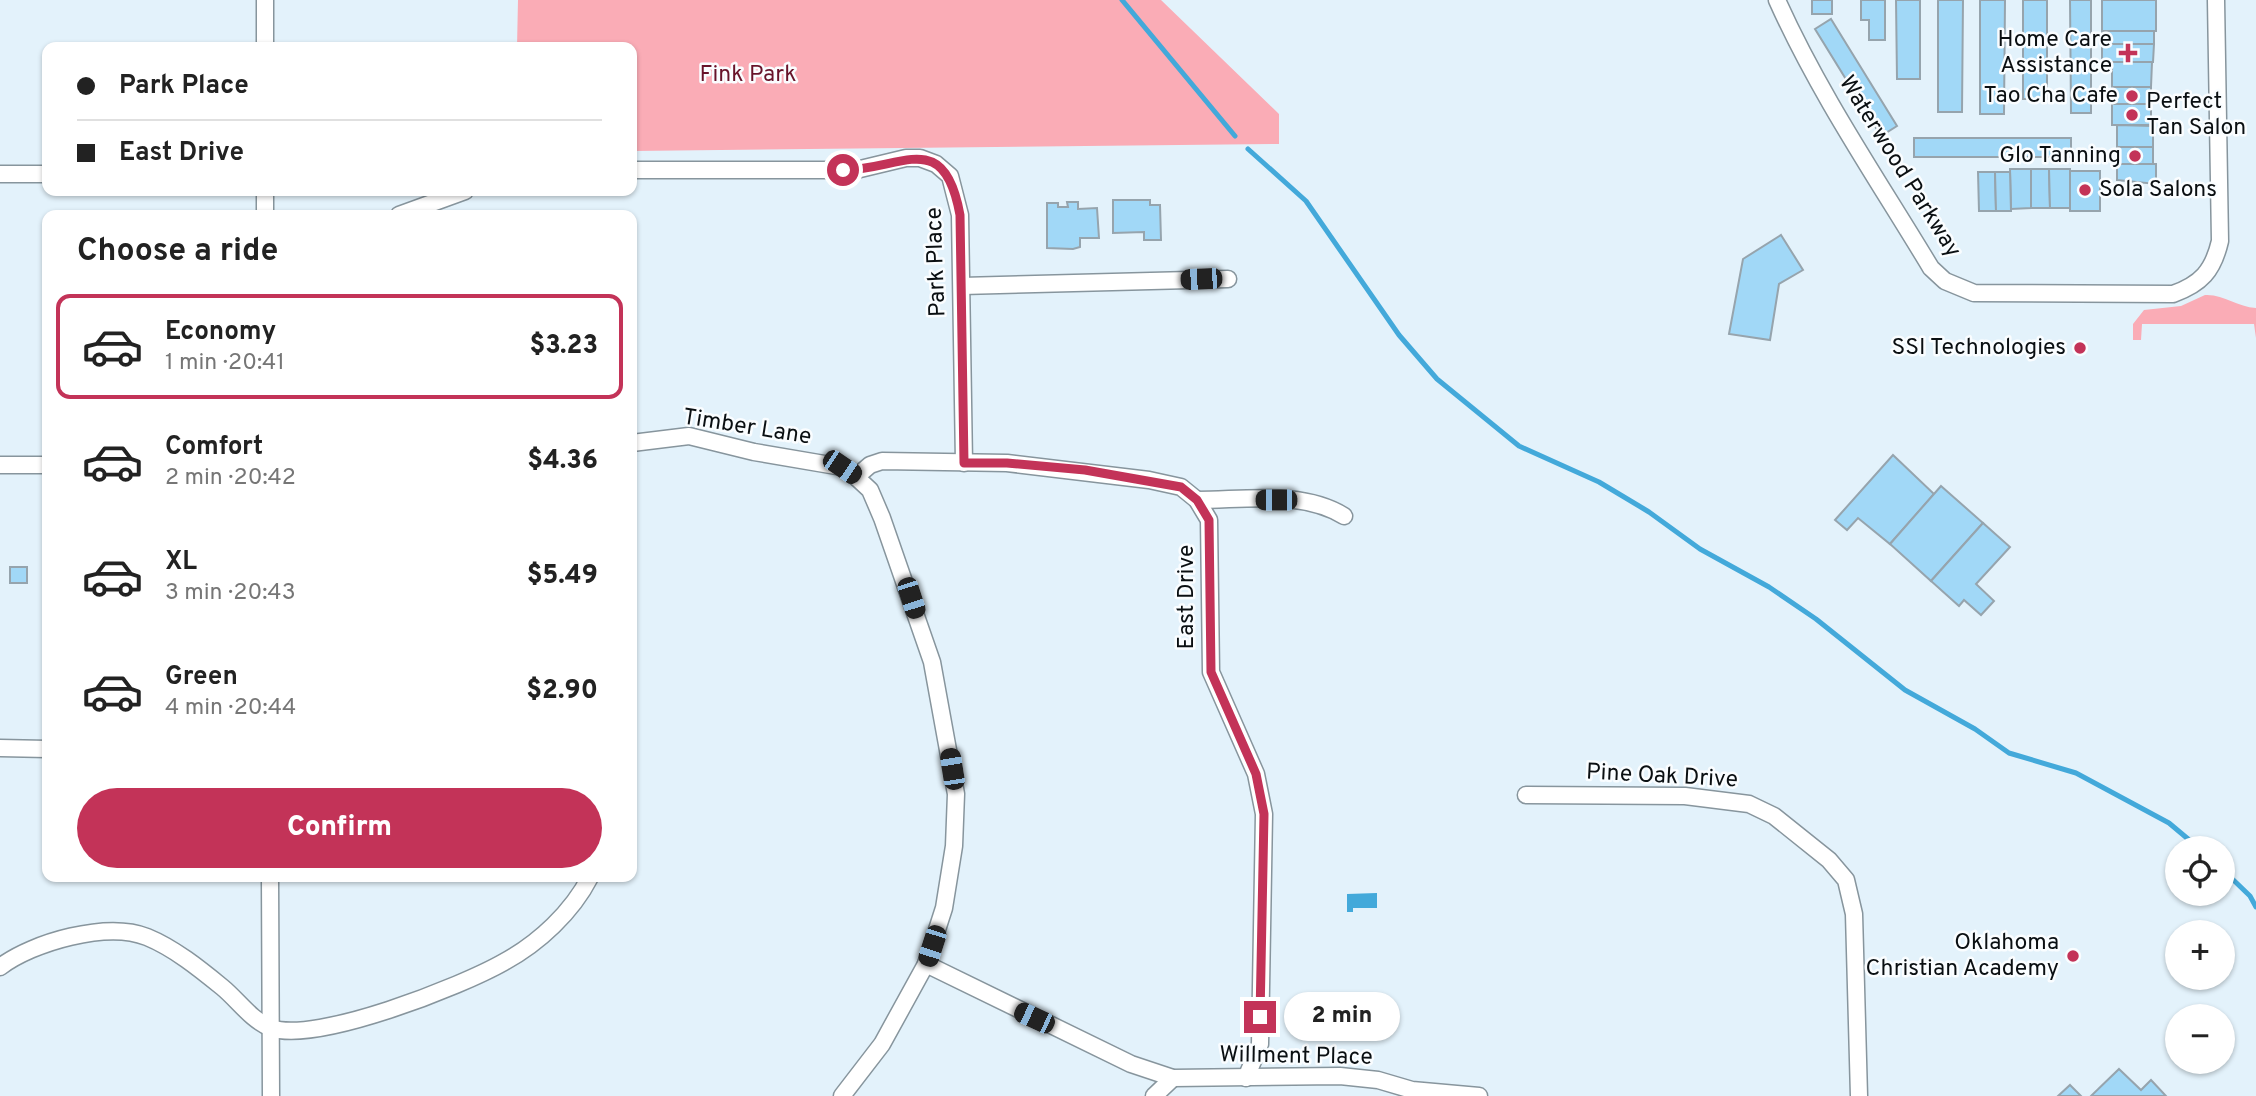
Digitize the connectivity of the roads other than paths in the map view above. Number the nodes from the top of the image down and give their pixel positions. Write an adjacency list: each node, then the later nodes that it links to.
1 (265, 0): 4 (street)
2 (1777, 0): 3 (street, Waterwood Parkway)
3 (2216, 0)
4 (265, 42)
5 (637, 170): 11 (street, Park Place)
6 (0, 174): 7 (street)
7 (42, 174)
8 (451, 196): 9 (street)
9 (413, 210)
10 (1227, 279): 11 (street)
11 (962, 286): 13 (street, Park Place)
12 (637, 442): 16 (street, Timber Lane)
13 (964, 463): 16 (street); 17 (street)
14 (0, 465): 15 (street)
15 (42, 466)
16 (856, 477): 24 (street)
17 (1197, 500): 18 (street); 28 (street, East Drive)
18 (1344, 516)
19 (0, 748): 20 (street)
20 (42, 749)
21 (1526, 795): 34 (street, Pine Oak Drive)
22 (270, 882): 26 (street)
23 (586, 882): 26 (street)
24 (926, 964): 27 (street, Willment Place); 31 (street)
25 (0, 967): 26 (street)
26 (272, 1028): 30 (street)
27 (1173, 1078): 28 (street, Willment Place); 32 (street)
28 (1245, 1078): 29 (street, Willment Place)
29 (1412, 1093): 33 (street, Willment Place)
30 (271, 1096)
31 (842, 1096)
32 (1154, 1096)
33 (1479, 1096)
34 (1859, 1096)

